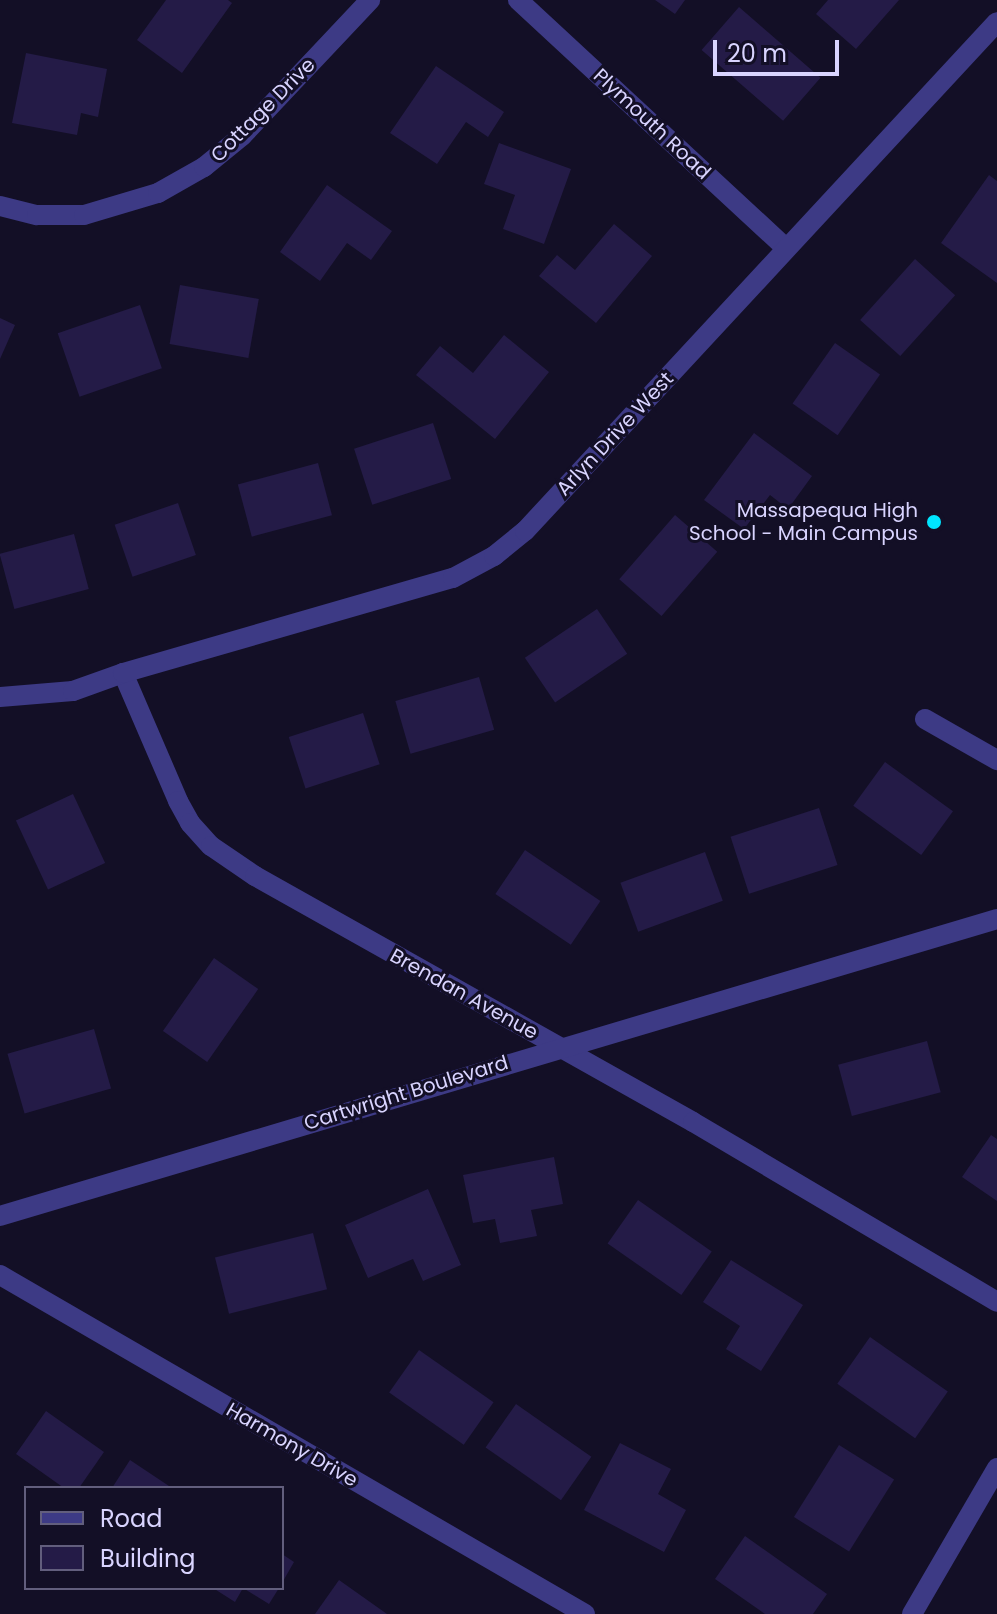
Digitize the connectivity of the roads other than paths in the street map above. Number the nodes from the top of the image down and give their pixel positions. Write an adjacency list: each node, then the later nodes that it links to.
1 (370, 0): 4 (street, Cottage Drive)
2 (518, 0): 5 (street, Plymouth Road)
3 (997, 22): 5 (street, Arlyn Drive West)
4 (0, 206)
5 (786, 248): 6 (street, Arlyn Drive West)
6 (123, 673): 7 (street); 11 (street, Brendan Avenue)
7 (0, 697)
8 (925, 719): 9 (street)
9 (997, 760)
10 (997, 919): 11 (street, Cartwright Boulevard)
11 (559, 1047): 12 (street, Cartwright Boulevard); 14 (street, Brendan Avenue)
12 (0, 1216)
13 (0, 1275): 16 (street, Harmony Drive)
14 (997, 1302)
15 (997, 1468): 17 (street)
16 (585, 1614)
17 (912, 1614)

